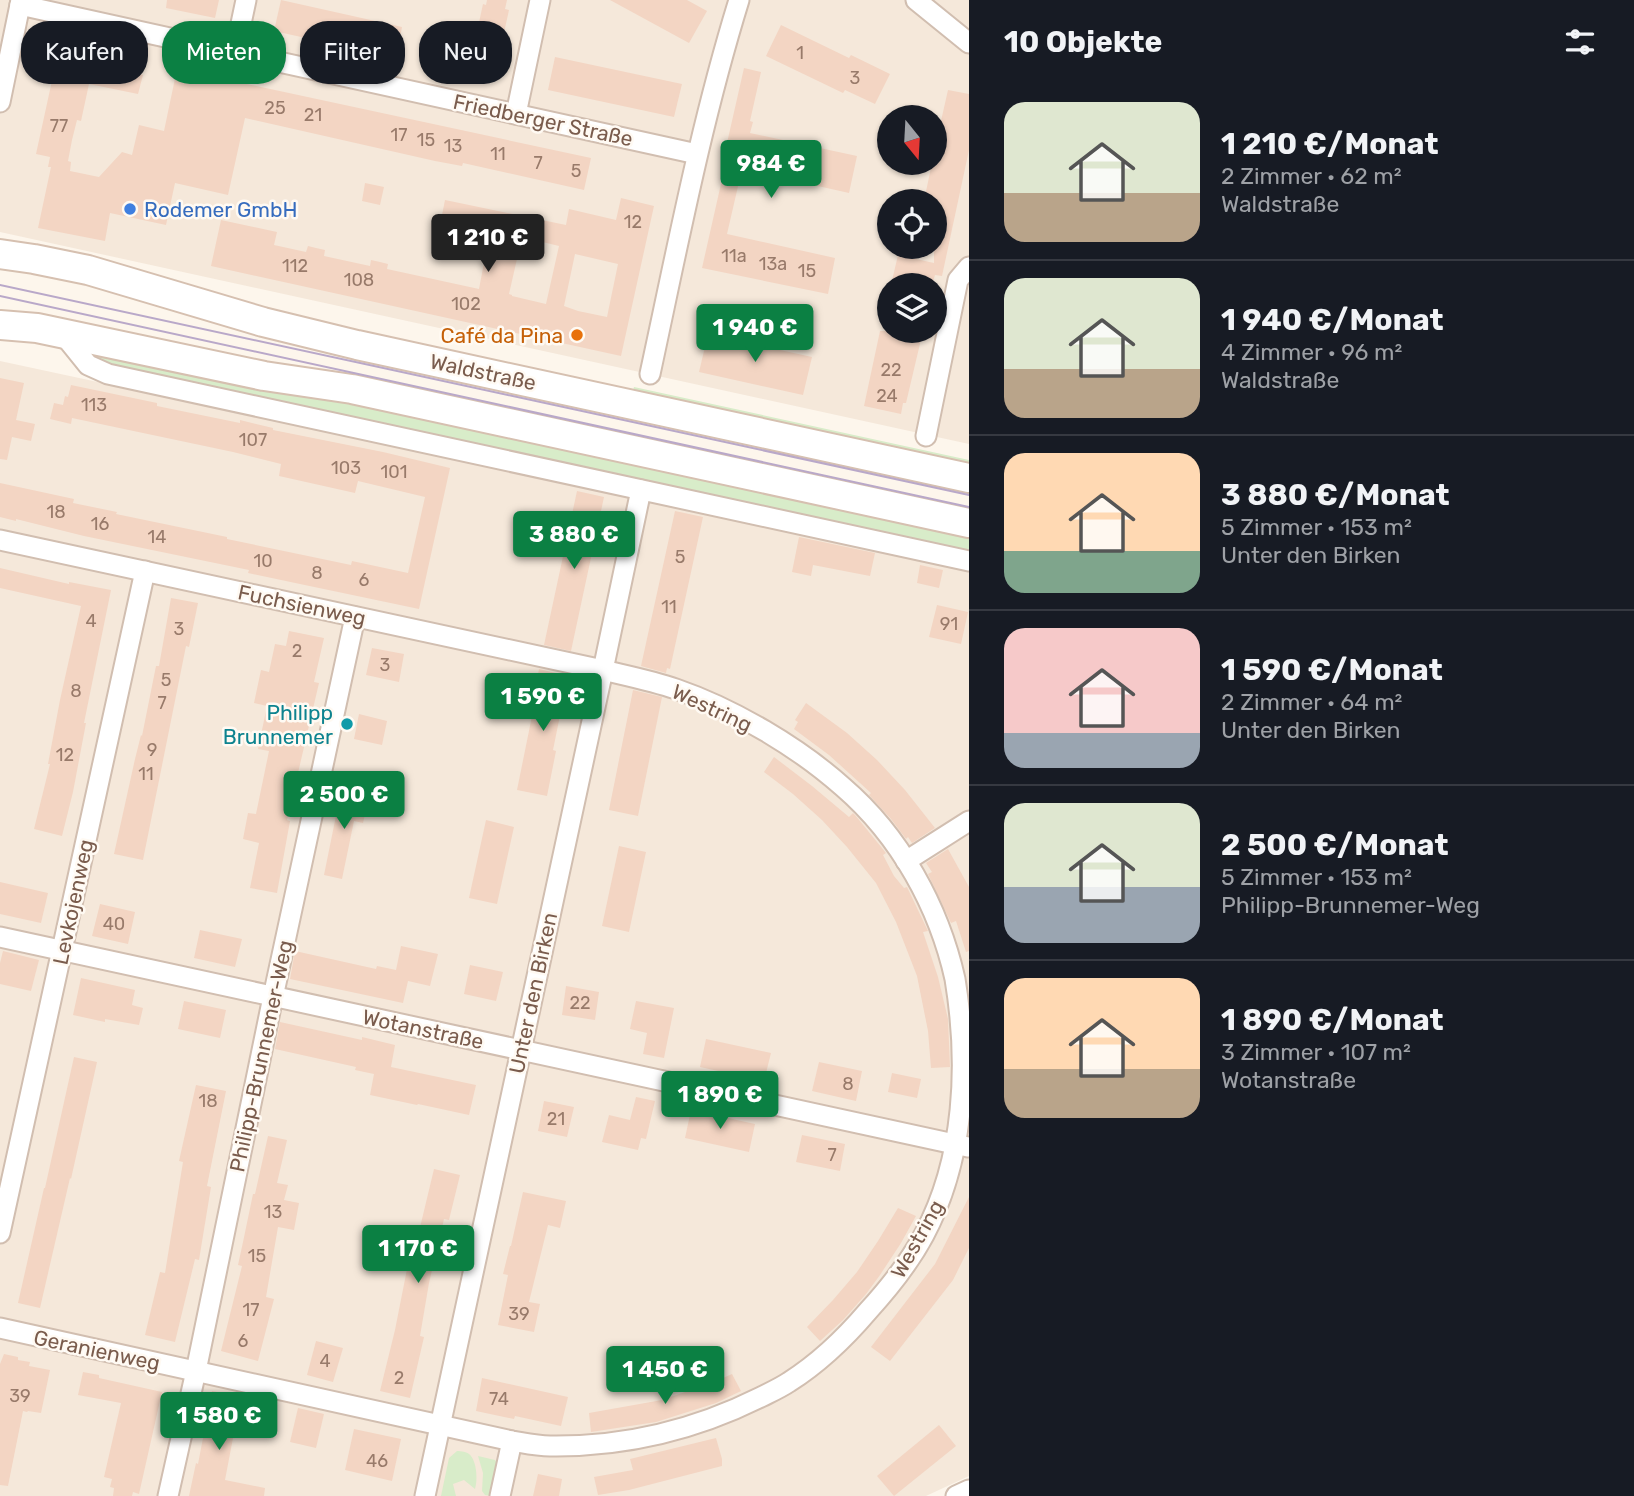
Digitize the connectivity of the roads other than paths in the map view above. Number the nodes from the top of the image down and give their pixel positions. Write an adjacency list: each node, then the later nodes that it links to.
1 (246, 0): 6 (street)
2 (540, 0): 11 (street)
3 (739, 0): 12 (street)
4 (916, 0): 8 (street)
5 (21, 3): 7 (street, Friedberger Straße); 10 (street)
6 (242, 21)
7 (162, 35)
8 (969, 43)
9 (286, 63): 11 (street, Friedberger Straße)
10 (0, 102)
11 (516, 114): 12 (street, Friedberger Straße)
12 (697, 154): 17 (street)
13 (0, 254): 19 (main road, Waldstraße)
14 (969, 267): 18 (street)
15 (0, 325): 16 (main road, Waldstraße)
16 (63, 334): 20 (street); 21 (main road, Waldstraße)
17 (650, 374)
18 (926, 436)
19 (969, 478)
20 (640, 490): 23 (street); 26 (street, Unter den Birken)
21 (969, 523)
22 (0, 540): 24 (street, Fuchsienweg)
23 (969, 561)
24 (145, 571): 25 (street, Fuchsienweg); 30 (street, Levkojenweg)
25 (355, 617): 26 (street, Fuchsienweg); 31 (street, Philipp-Brunnemer-Weg)
26 (604, 670): 28 (street, Westring); 32 (street, Unter den Birken)
27 (969, 821): 28 (street)
28 (906, 861): 33 (street, Westring)
29 (0, 937): 30 (street, Wotanstraße)
30 (62, 951): 31 (street, Wotanstraße); 34 (street, Levkojenweg)
31 (273, 997): 32 (street, Wotanstraße); 36 (street, Philipp-Brunnemer-Weg)
32 (520, 1051): 33 (street, Wotanstraße); 37 (street, Unter den Birken)
33 (963, 1146): 38 (street, Westring)
34 (0, 1233)
35 (0, 1328): 36 (street, Geranienweg)
36 (196, 1371): 37 (street, Geranienweg); 40 (street, Philipp-Brunnemer-Weg)
37 (441, 1425): 38 (street, Westring); 41 (street, Unter den Birken)
38 (512, 1441): 42 (street)
39 (969, 1490): 43 (street)
40 (167, 1496)
41 (425, 1496)
42 (500, 1496)
43 (956, 1496)

